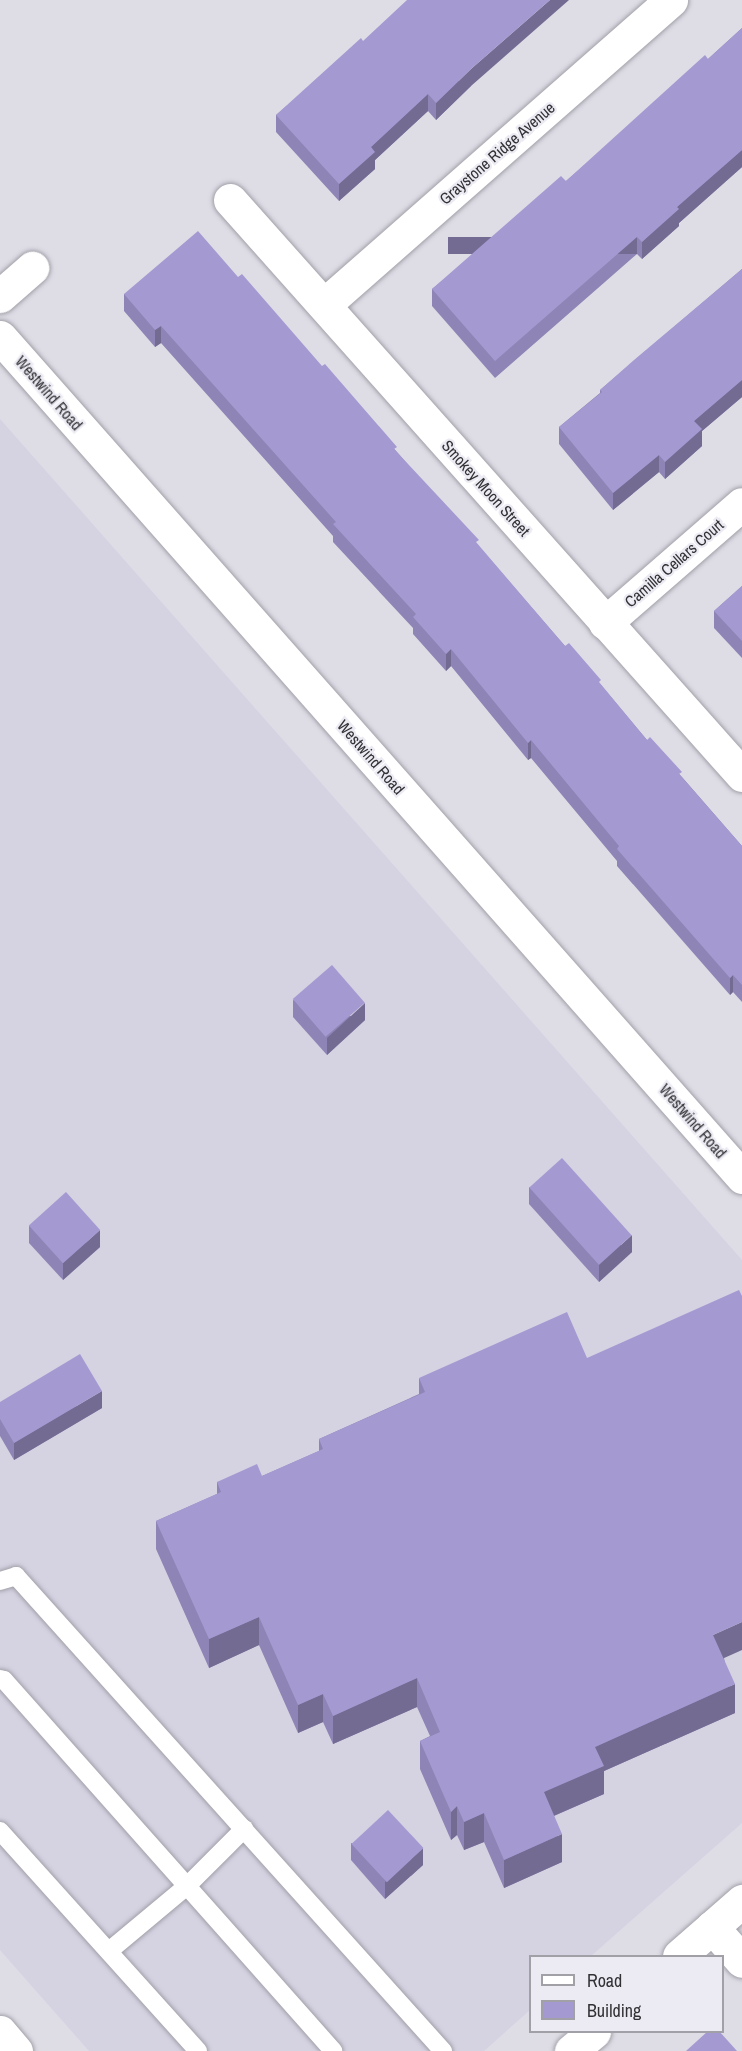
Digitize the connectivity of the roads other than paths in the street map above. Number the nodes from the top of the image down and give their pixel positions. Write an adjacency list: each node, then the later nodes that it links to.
1 (671, 0): 5 (street, Graystone Ridge Avenue)
2 (230, 200): 5 (street, Smokey Moon Street)
3 (32, 267): 4 (street)
4 (0, 296)
5 (324, 305): 8 (street, Smokey Moon Street)
6 (0, 337): 10 (street, Westwind Road)
7 (742, 504): 8 (street, Camilla Cellars Court)
8 (606, 623): 9 (street, Smokey Moon Street)
9 (742, 775)
10 (742, 1177)
11 (0, 1581): 13 (lane)
12 (0, 1680): 15 (lane)
13 (244, 1829): 15 (lane); 26 (lane)
14 (0, 1830): 18 (lane)
15 (187, 1886): 18 (lane); 25 (lane)
16 (742, 1901): 17 (street)
17 (712, 1928): 19 (street); 20 (street)
18 (109, 1951): 24 (lane)
19 (680, 1955)
20 (742, 1961)
21 (0, 2032): 23 (street)
22 (592, 2033): 27 (street)
23 (16, 2051)
24 (198, 2051)
25 (333, 2051)
26 (443, 2051)
27 (571, 2051)

